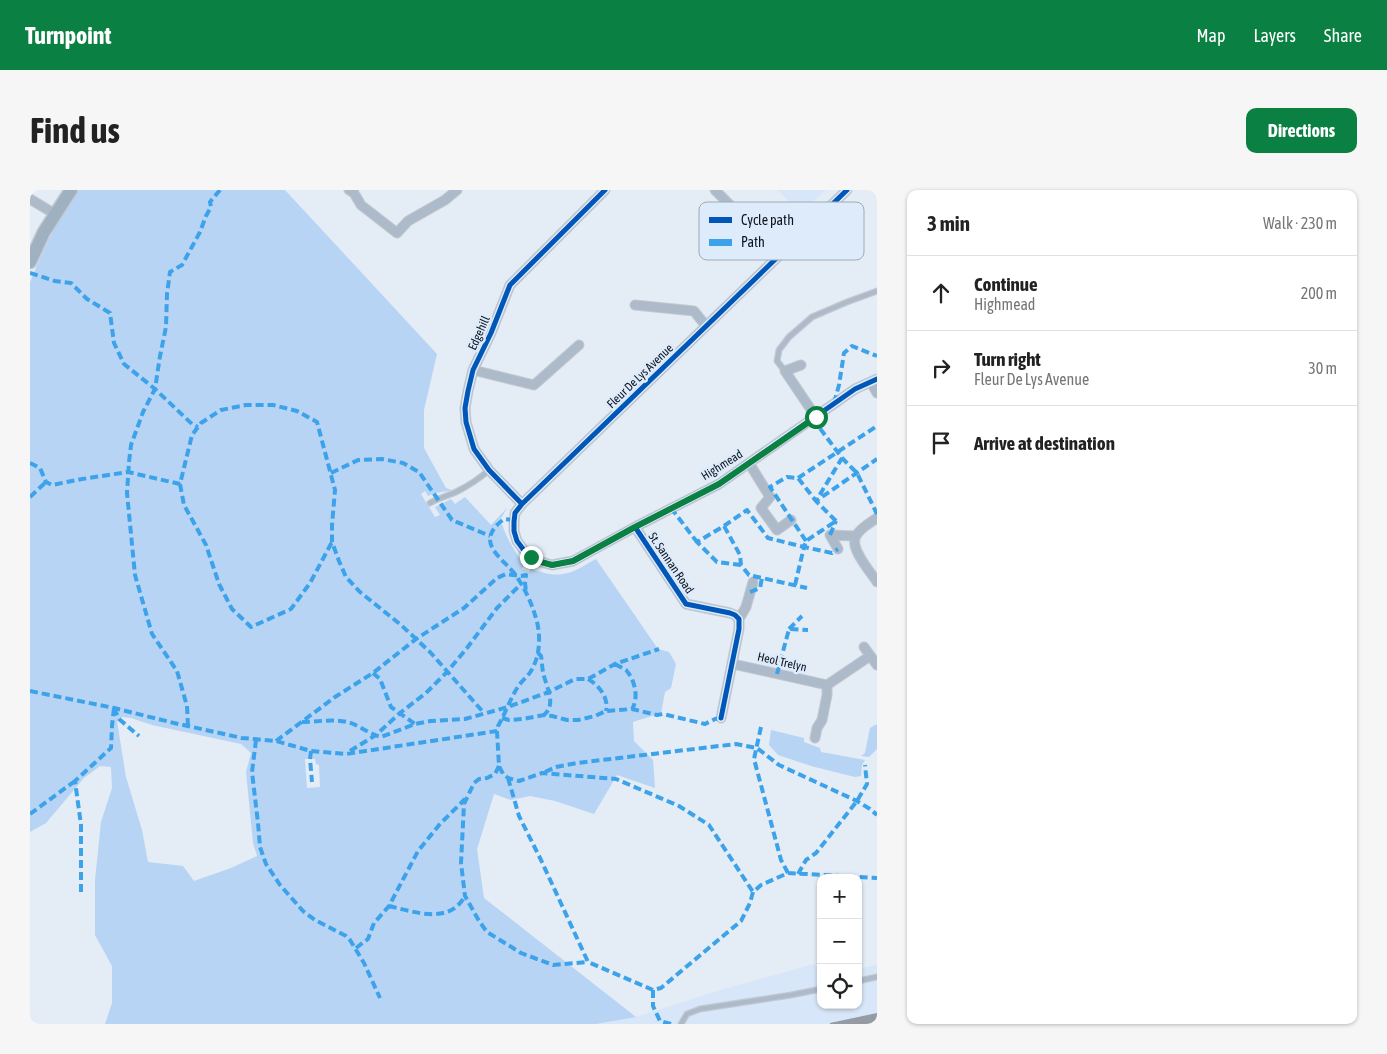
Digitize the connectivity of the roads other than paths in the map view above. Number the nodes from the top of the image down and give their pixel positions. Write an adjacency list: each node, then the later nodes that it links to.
1 (71, 190): 10 (main road)
2 (349, 190): 3 (street)
3 (457, 190)
4 (605, 190): 18 (street, Edgehill)
5 (715, 190): 8 (street)
6 (847, 190): 9 (street, Fleur De Lys Avenue)
7 (30, 199): 10 (street)
8 (727, 202)
9 (835, 202)
10 (55, 214): 12 (main road)
11 (775, 260): 15 (street, Fleur De Lys Avenue)
12 (30, 262)
13 (877, 291): 19 (lane)
14 (635, 305): 15 (street)
15 (706, 326): 26 (street, Fleur De Lys Avenue)
16 (579, 345): 18 (street, Edgehill)
17 (801, 365): 19 (street)
18 (473, 370): 24 (street, Edgehill)
19 (785, 371): 22 (street)
20 (874, 380): 21 (street); 22 (street, Highmead)
21 (877, 393)
22 (816, 417): 23 (street, Highmead)
23 (749, 463): 28 (street); 29 (street, Highmead)
24 (489, 470): 25 (lane); 26 (street, Edgehill)
25 (430, 503)
26 (522, 504): 32 (street, Fleur De Lys Avenue)
27 (877, 518): 30 (street)
28 (791, 520)
29 (635, 527): 32 (street, Highmead); 35 (street, St. Sannan Road)
30 (855, 536): 31 (street); 34 (street)
31 (838, 549)
32 (573, 561)
33 (753, 582): 35 (street)
34 (877, 582)
35 (739, 619): 38 (street)
36 (864, 646): 37 (street)
37 (870, 656): 39 (street); 40 (street)
38 (732, 664): 40 (street, Heol Trelyn); 41 (street)
39 (877, 665)
40 (827, 685): 42 (street)
41 (721, 718)
42 (815, 738)
43 (877, 977): 44 (lane)
44 (862, 980)
45 (817, 990): 46 (lane)
46 (681, 1024)

